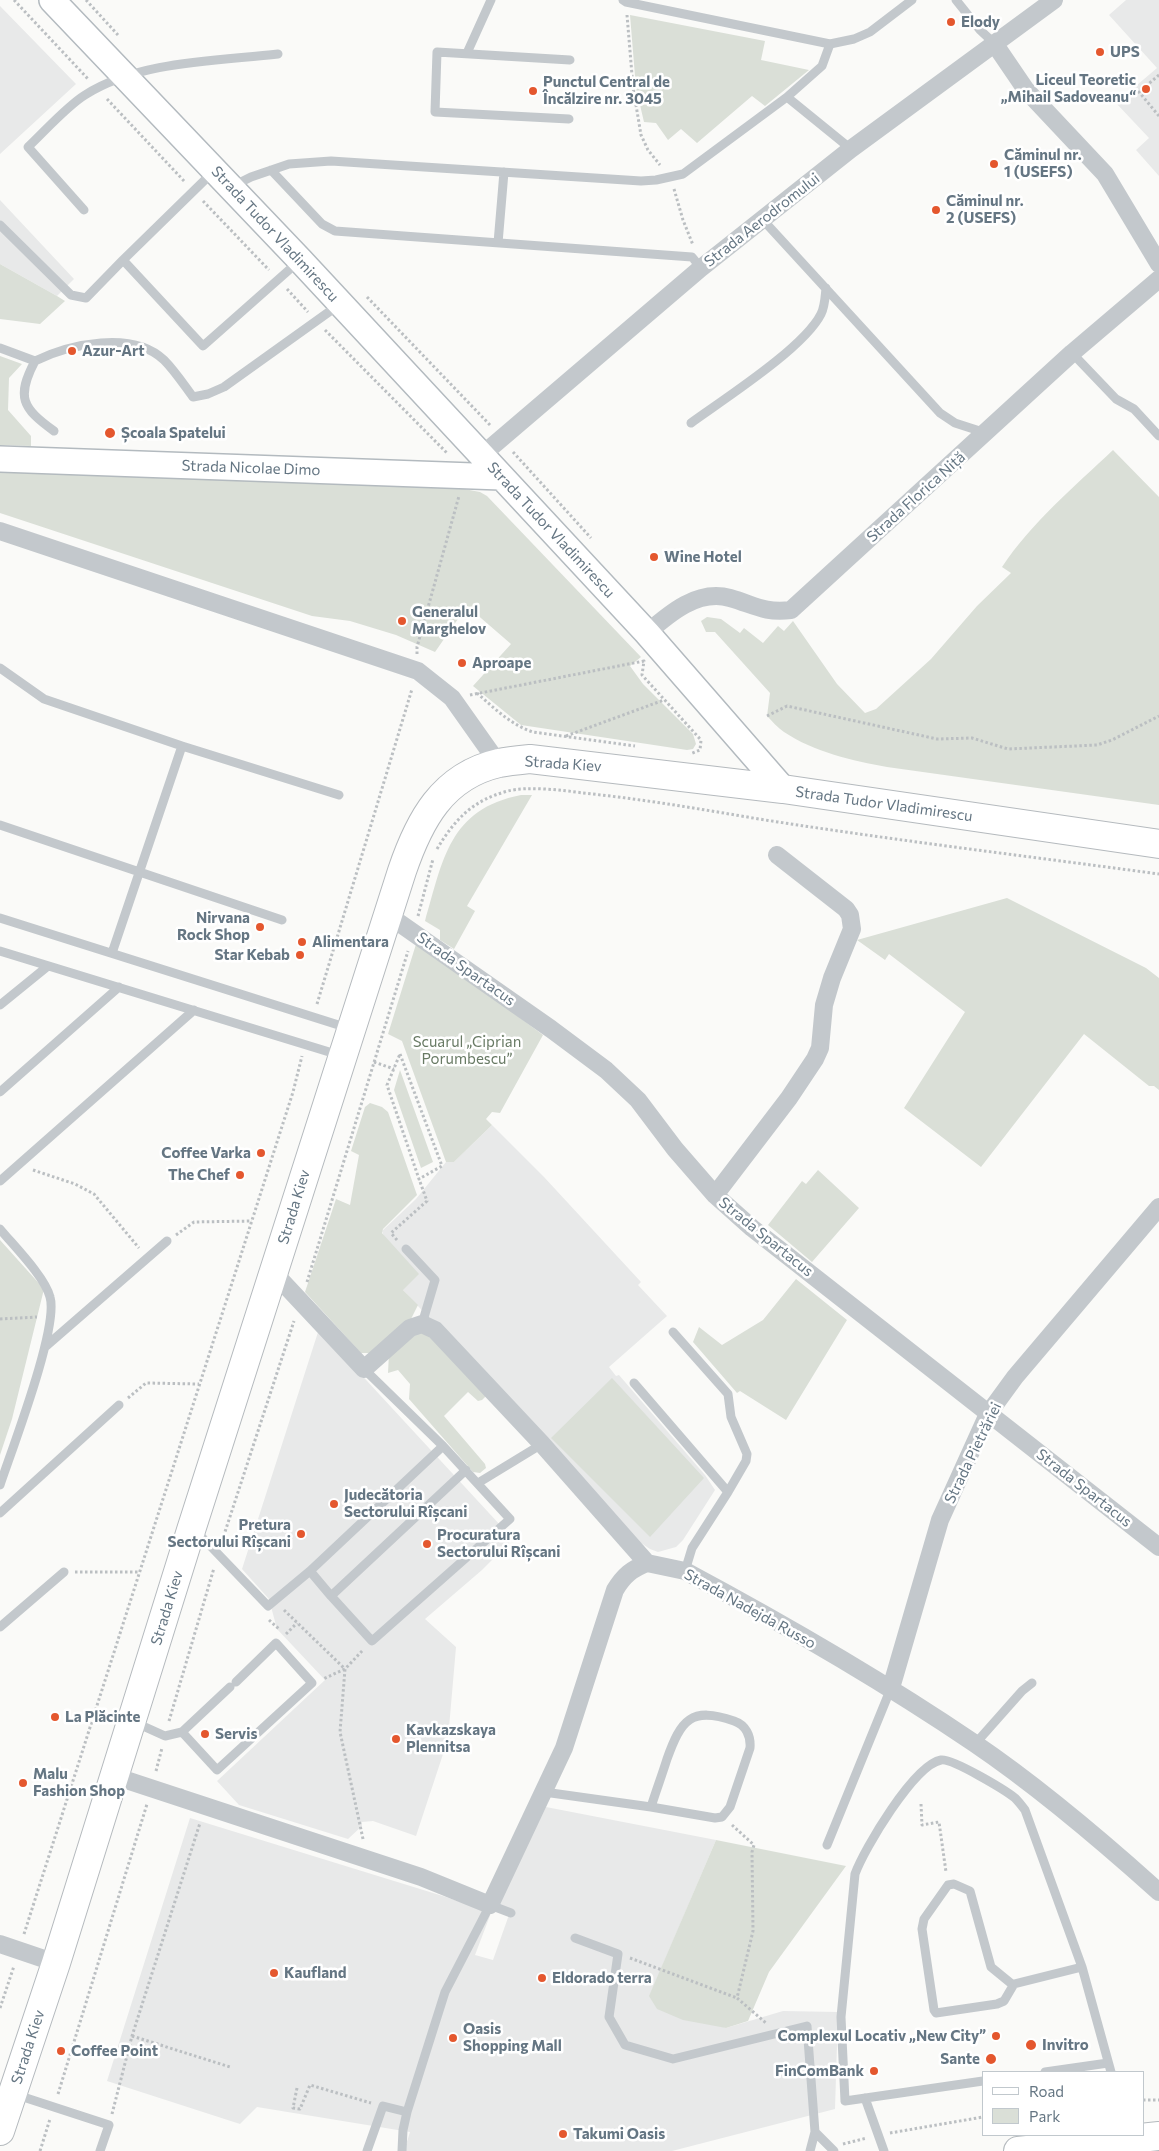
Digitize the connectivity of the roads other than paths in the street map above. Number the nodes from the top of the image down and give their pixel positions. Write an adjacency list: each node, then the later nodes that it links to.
1 (52, 0): 12 (main road, Strada Tudor Vladimirescu)
2 (491, 0): 9 (lane)
3 (912, 0): 8 (lane)
4 (956, 0): 7 (lane)
5 (1054, 0): 7 (street, Strada Aerodromului)
6 (624, 1): 8 (lane)
7 (994, 43): 15 (street, Strada Aerodromului); 26 (street)
8 (830, 44): 13 (lane)
9 (467, 53): 11 (lane); 14 (lane)
10 (278, 54): 12 (lane)
11 (570, 60)
12 (124, 77): 18 (main road, Strada Tudor Vladimirescu); 19 (lane)
13 (787, 97): 15 (lane); 17 (lane)
14 (569, 118)
15 (851, 149): 20 (street, Strada Aerodromului)
16 (271, 170): 17 (lane); 18 (lane); 22 (lane)
17 (504, 172): 22 (lane)
18 (223, 178): 23 (lane); 24 (main road, Strada Tudor Vladimirescu)
19 (84, 210)
20 (764, 220): 25 (street, Strada Aerodromului); 28 (lane)
21 (0, 224): 23 (lane)
22 (498, 243): 25 (lane)
23 (123, 260): 24 (lane)
24 (300, 260): 29 (main road, Strada Tudor Vladimirescu)
25 (699, 260): 37 (street, Strada Aerodromului)
26 (1159, 264)
27 (1159, 279): 31 (street, Strada Florica Niță)
28 (826, 288): 33 (lane); 35 (lane)
29 (340, 304): 32 (lane); 37 (main road, Strada Tudor Vladimirescu)
30 (0, 348): 32 (lane)
31 (1072, 354): 35 (street, Strada Florica Niță); 36 (lane)
32 (35, 361): 34 (lane)
33 (691, 423)
34 (54, 431)
35 (986, 433): 41 (street, Strada Florica Niță)
36 (1159, 436)
37 (482, 455): 39 (main road, Strada Tudor Vladimirescu)
38 (0, 459): 39 (main road, Strada Nicolae Dimo)
39 (501, 477): 41 (main road, Strada Tudor Vladimirescu)
40 (0, 531): 44 (street)
41 (647, 633): 45 (main road, Strada Tudor Vladimirescu)
42 (0, 668): 43 (lane)
43 (182, 746): 46 (lane); 50 (lane)
44 (498, 764): 45 (main road, Strada Kiev); 51 (main road, Strada Kiev)
45 (783, 790): 48 (main road, Strada Tudor Vladimirescu)
46 (338, 795)
47 (0, 825): 50 (lane)
48 (1159, 844)
49 (777, 855): 64 (street)
50 (139, 871): 53 (lane); 55 (lane)
51 (388, 915): 60 (main road, Strada Kiev); 64 (street, Strada Spartacus)
52 (0, 918): 55 (lane)
53 (282, 920)
54 (0, 952): 56 (lane)
55 (112, 953): 60 (lane)
56 (48, 966): 57 (lane); 58 (lane)
57 (119, 987): 59 (lane); 62 (lane)
58 (0, 1005)
59 (194, 1010): 61 (lane); 63 (lane)
60 (351, 1029): 61 (main road, Strada Kiev)
61 (342, 1056): 69 (main road, Strada Kiev)
62 (0, 1092)
63 (0, 1181)
64 (715, 1195): 76 (street, Strada Spartacus)
65 (1159, 1206): 76 (street, Strada Pietrăriei)
66 (0, 1229): 72 (lane)
67 (167, 1241): 72 (lane)
68 (406, 1249): 70 (lane)
69 (274, 1273): 73 (street); 84 (main road, Strada Kiev)
70 (422, 1324): 73 (street); 77 (street)
71 (673, 1332): 82 (lane)
72 (45, 1347): 81 (lane)
73 (364, 1369): 78 (lane)
74 (634, 1383): 82 (lane)
75 (119, 1405): 83 (lane)
76 (988, 1414): 85 (street, Strada Spartacus); 93 (street, Strada Pietrăriei)
77 (542, 1444): 80 (lane); 86 (street)
78 (443, 1446): 79 (lane); 87 (lane)
79 (466, 1470): 80 (lane); 90 (lane)
80 (478, 1483): 90 (lane)
81 (0, 1485)
82 (728, 1492): 88 (lane)
83 (0, 1513)
84 (192, 1527): 87 (lane); 94 (main road, Strada Kiev)
85 (1159, 1546)
86 (647, 1564): 88 (street, Strada Nadejda Russo); 98 (street)
87 (310, 1571): 90 (lane)
88 (685, 1571): 93 (street, Strada Nadejda Russo)
89 (64, 1572): 91 (lane)
90 (331, 1596)
91 (0, 1627)
92 (1032, 1683): 96 (lane)
93 (891, 1688): 96 (street, Strada Nadejda Russo); 100 (lane)
94 (131, 1720): 95 (lane); 97 (main road, Strada Kiev)
95 (182, 1732): 95 (lane)
96 (975, 1744): 101 (street, Strada Nadejda Russo)
97 (114, 1776): 102 (street); 106 (main road, Strada Kiev)
98 (544, 1792): 99 (lane); 102 (street)
99 (651, 1807): 99 (lane)
100 (827, 1845)
101 (1159, 1892)
102 (490, 1906): 103 (lane); 114 (lane)
103 (511, 1913)
104 (575, 1938): 116 (lane)
105 (0, 1944): 106 (street)
106 (56, 1962): 112 (main road, Strada Kiev)
107 (1082, 1967): 108 (lane); 109 (lane); 113 (lane)
108 (1012, 1985): 108 (lane)
109 (1110, 2068): 110 (lane)
110 (1061, 2071)
111 (982, 2081): 113 (lane)
112 (12, 2094): 115 (main road, Strada Kiev); 119 (lane)
113 (865, 2098): 123 (lane)
114 (407, 2112): 120 (lane); 121 (lane)
115 (0, 2131)
116 (815, 2132): 118 (lane); 122 (lane)
117 (1134, 2140): 124 (main road)
118 (832, 2149)
119 (100, 2151)
120 (367, 2151)
121 (402, 2151)
122 (810, 2151)
123 (884, 2151)
124 (1018, 2151)

